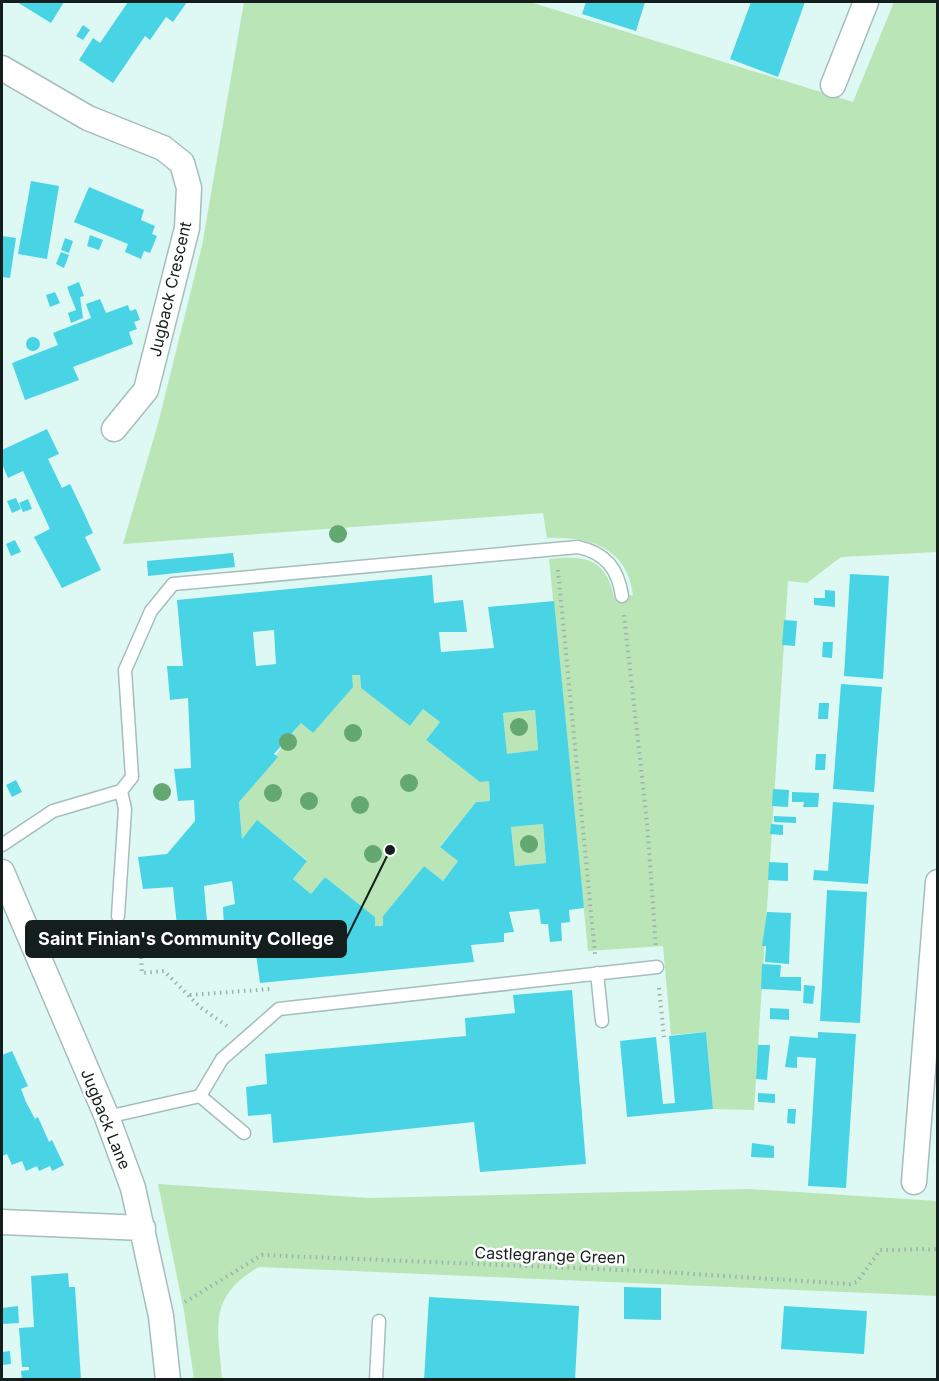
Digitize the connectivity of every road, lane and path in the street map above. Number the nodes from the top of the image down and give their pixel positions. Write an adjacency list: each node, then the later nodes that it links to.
1 (866, 2): 3 (street)
2 (2, 68): 4 (street, Jugback Crescent)
3 (833, 85)
4 (114, 429)
5 (556, 548): 6 (lane); 7 (lane); 12 (path)
6 (622, 596): 13 (path)
7 (122, 791): 8 (lane); 11 (lane)
8 (2, 845)
9 (2, 872): 21 (street, Jugback Lane)
10 (938, 882): 23 (street)
11 (118, 916): 16 (path)
12 (584, 957)
13 (657, 967): 14 (lane); 18 (path)
14 (597, 974): 17 (lane); 19 (lane)
15 (275, 988): 16 (path)
16 (190, 994): 19 (path)
17 (602, 1021)
18 (664, 1037)
19 (244, 1038): 20 (lane)
20 (200, 1096): 21 (lane); 22 (lane)
21 (107, 1117): 25 (street, Jugback Lane)
22 (244, 1132)
23 (914, 1182)
24 (2, 1222): 25 (street)
25 (143, 1228): 27 (street, Jugback Lane)
26 (938, 1249): 27 (path, Castlegrange Green)
27 (161, 1316): 29 (street, Jugback Lane)
28 (380, 1321): 30 (lane)
29 (168, 1380)
30 (376, 1380)

